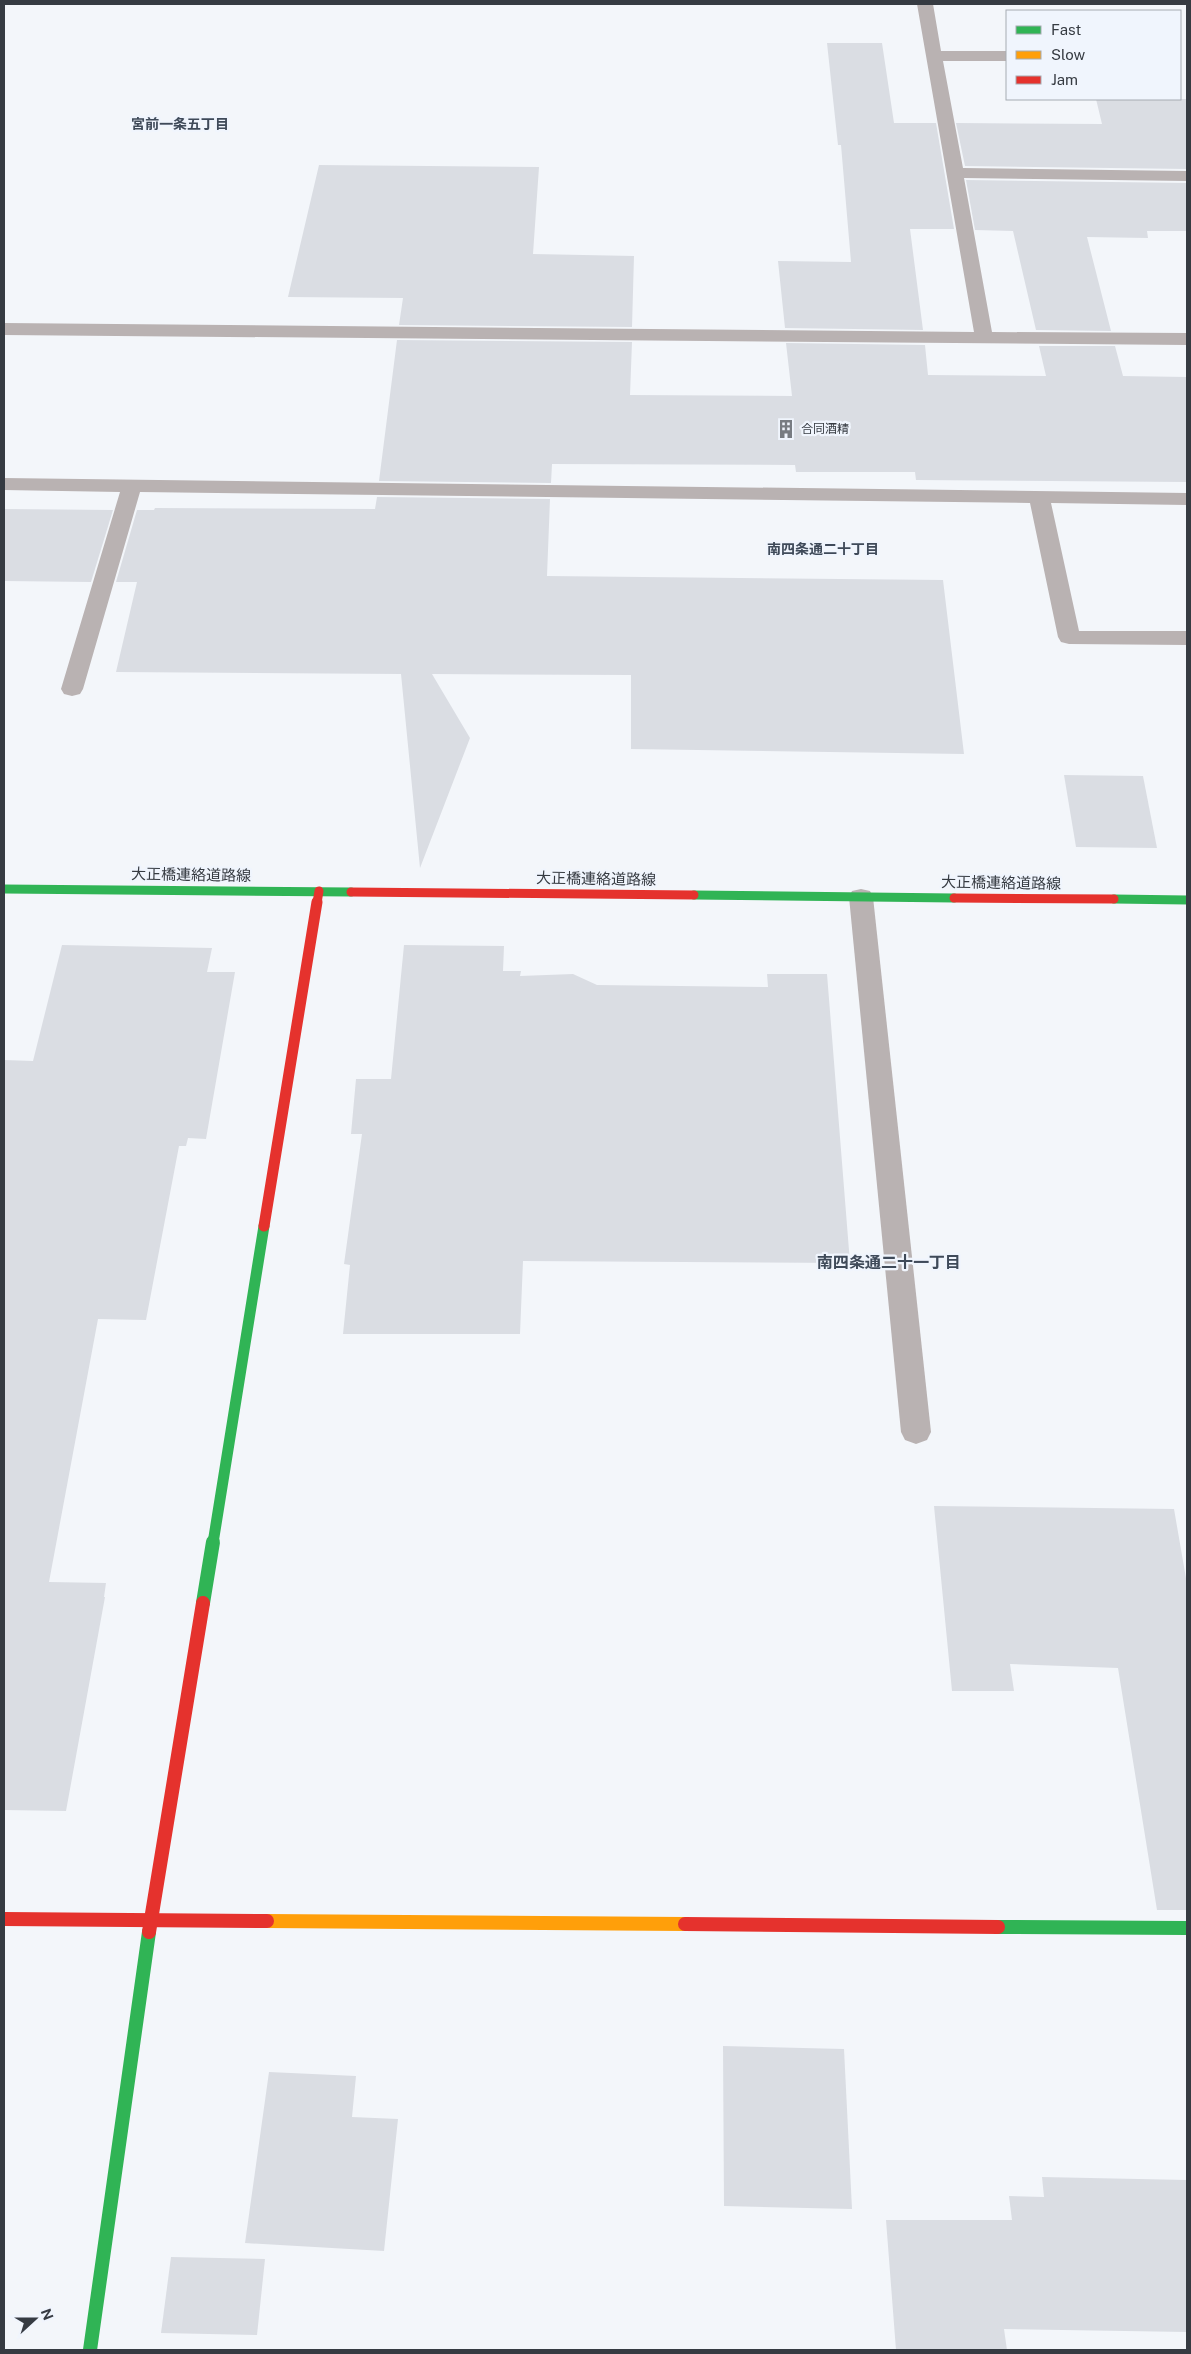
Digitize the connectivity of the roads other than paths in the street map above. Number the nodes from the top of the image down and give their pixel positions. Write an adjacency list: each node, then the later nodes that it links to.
1 (924, 4): 2 (street)
2 (934, 56): 3 (street); 4 (street)
3 (1006, 56)
4 (955, 173): 5 (street); 7 (street)
5 (1187, 176)
6 (4, 330): 7 (street)
7 (984, 337): 8 (street)
8 (1187, 339)
9 (4, 484): 10 (street)
10 (132, 485): 11 (street); 14 (street)
11 (1039, 497): 12 (street); 13 (street)
12 (1187, 499)
13 (1187, 638)
14 (72, 689)
15 (4, 888): 16 (street, 大正橋連絡道路線)
16 (319, 891): 17 (street, 大正橋連絡道路線); 21 (street)
17 (860, 897): 18 (street, 大正橋連絡道路線); 19 (street)
18 (1187, 900)
19 (916, 1432)
20 (4, 1919): 21 (street)
21 (151, 1921): 22 (street); 23 (street)
22 (1187, 1928)
23 (90, 2350)

